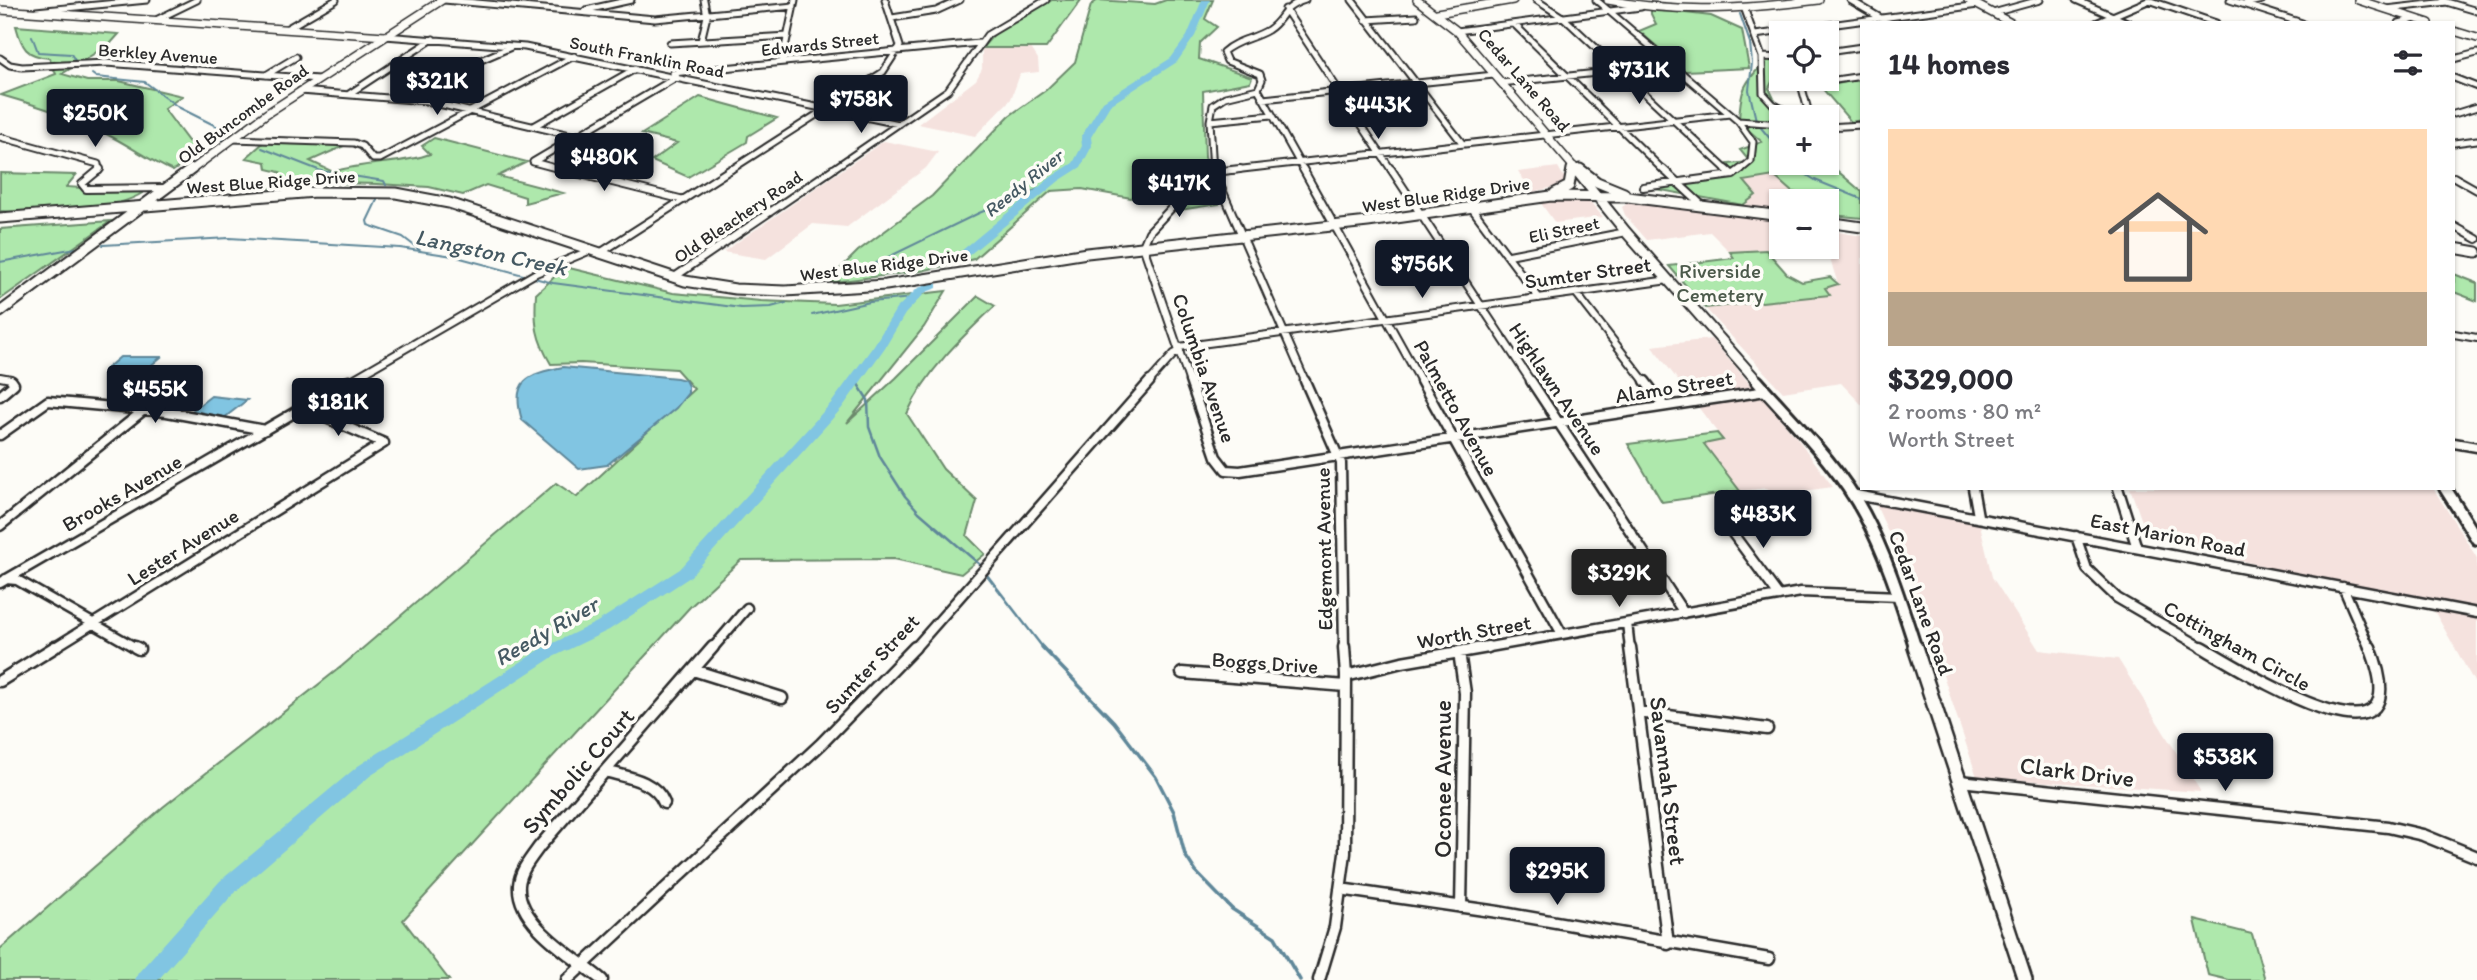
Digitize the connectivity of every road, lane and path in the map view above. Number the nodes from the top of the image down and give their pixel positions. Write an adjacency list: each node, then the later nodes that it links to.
1 (147, 0): 41 (street)
2 (197, 0): 53 (street)
3 (337, 0): 65 (street)
4 (444, 0): 32 (street); 69 (main road, Old Buncombe Road)
5 (503, 0): 32 (street)
6 (631, 0): 44 (street)
7 (704, 0): 45 (street)
8 (885, 0): 50 (street)
9 (960, 0): 50 (street)
10 (1046, 0): 75 (street, Old Bleachery Road)
11 (1305, 0): 37 (street)
12 (1352, 0): 55 (street)
13 (1417, 0): 46 (main road, Cedar Lane Road)
14 (1513, 0): 46 (main road)
15 (1536, 0): 51 (street)
16 (1596, 0): 42 (street)
17 (1608, 0): 35 (main road)
18 (1754, 0): 36 (street)
19 (1819, 0): 36 (main road)
20 (1850, 0): 52 (street)
21 (1968, 0): 34 (main road)
22 (2040, 0): 47 (street)
23 (2076, 0): 48 (street)
24 (2149, 0): 48 (street); 60 (street)
25 (2230, 0): 33 (street)
26 (2262, 0): 33 (street)
27 (2358, 0): 38 (main road)
28 (2441, 0): 30 (street)
29 (48, 2): 41 (street)
30 (2447, 2): 38 (street); 43 (street)
31 (795, 3): 45 (street); 70 (street)
32 (486, 4): 44 (street)
33 (2243, 4): 61 (street)
34 (1978, 5): 47 (main road); 52 (street)
35 (1644, 6): 40 (main road); 42 (street)
36 (1757, 8): 40 (main road)
37 (1284, 9): 102 (street, Palmetto Avenue); 104 (street, Highlawn Avenue)
38 (2386, 9): 54 (main road)
39 (0, 10): 41 (main road)
40 (1745, 10): 68 (street)
41 (36, 11): 53 (main road)
42 (1612, 11): 51 (street); 88 (street)
43 (2477, 11)
44 (576, 12): 45 (street)
45 (707, 13): 73 (street)
46 (1437, 13): 66 (main road, Cedar Lane Road)
47 (1993, 13): 57 (main road)
48 (2112, 16): 58 (street); 59 (street)
49 (1416, 17): 55 (street)
50 (892, 18): 78 (street)
51 (1564, 18): 64 (street); 90 (street)
52 (1881, 18): 56 (street); 68 (street)
53 (158, 19): 65 (main road)
54 (2416, 19): 62 (street); 63 (main road)
55 (1366, 20): 99 (street)
56 (1886, 21)
57 (2007, 21)
58 (2101, 21)
59 (2124, 21)
60 (2210, 21)
61 (2296, 21)
62 (2408, 21)
63 (2422, 21)
64 (1515, 24): 66 (street); 94 (street)
65 (286, 29): 69 (main road)
66 (1457, 31): 93 (main road, Cedar Lane Road)
67 (2455, 31): 71 (main road)
68 (1755, 35): 83 (street)
69 (386, 36): 72 (street, South Franklin Road); 98 (main road, Old Buncombe Road)
70 (788, 36): 73 (street); 87 (street)
71 (2477, 38)
72 (433, 39): 76 (street, South Franklin Road); 105 (street)
73 (701, 41): 74 (street)
74 (670, 43)
75 (979, 43): 78 (street, Edwards Street); 120 (street, Old Bleachery Road)
76 (513, 45): 81 (street, South Franklin Road); 107 (street)
77 (1860, 47): 79 (street)
78 (897, 50): 87 (street, Edwards Street); 111 (street, Brooks Avenue)
79 (1839, 50)
80 (2477, 53): 86 (street)
81 (573, 56): 89 (street, South Franklin Road); 112 (street)
82 (296, 57): 92 (street)
83 (1762, 57): 84 (street); 108 (street)
84 (1769, 57)
85 (0, 58): 92 (street, Berkley Avenue)
86 (2455, 59)
87 (782, 62): 91 (street, Edwards Street)
88 (1674, 65): 90 (street); 113 (street)
89 (635, 69): 91 (street, South Franklin Road); 122 (street)
90 (1620, 71): 94 (street); 116 (street)
91 (663, 74): 96 (street, South Franklin Road)
92 (266, 75): 98 (street, Berkley Avenue)
93 (1494, 75): 99 (street); 100 (main road, Cedar Lane Road)
94 (1566, 76): 100 (street); 124 (street)
95 (1860, 76): 109 (street)
96 (677, 77): 111 (street, South Franklin Road); 126 (street)
97 (2455, 78): 101 (street)
98 (318, 79): 103 (main road, Old Buncombe Road)
99 (1415, 83): 104 (street); 131 (street)
100 (1501, 83): 125 (main road, Cedar Lane Road)
101 (2477, 87)
102 (1258, 89): 106 (street, Palmetto Avenue); 117 (street)
103 (300, 91): 105 (street); 128 (main road, Old Buncombe Road)
104 (1339, 91): 106 (street); 132 (street, Highlawn Avenue)
105 (349, 94): 107 (street)
106 (1263, 99): 115 (street, Palmetto Avenue)
107 (417, 100): 112 (street)
108 (1775, 105)
109 (1806, 105)
110 (2477, 107): 114 (street)
111 (828, 108): 120 (street, South Franklin Road); 146 (street, Brooks Avenue)
112 (470, 111): 122 (street); 128 (street)
113 (1730, 114): 116 (street); 118 (street)
114 (2455, 114)
115 (1272, 115): 117 (street); 133 (street, Palmetto Avenue)
116 (1674, 120): 124 (street); 136 (street)
117 (1210, 121): 135 (street, Edgemont Avenue)
118 (1738, 121): 119 (street); 136 (street)
119 (1769, 123)
120 (899, 124): 165 (street, Old Bleachery Road)
121 (1860, 125): 123 (street)
122 (534, 126): 126 (street)
123 (1839, 126)
124 (1617, 127): 125 (street); 138 (street)
125 (1546, 135): 131 (street); 134 (main road, Cedar Lane Road)
126 (574, 136): 146 (street)
127 (0, 137): 141 (street)
128 (232, 139): 141 (main road, Old Buncombe Road)
129 (2475, 141): 130 (street)
130 (2455, 143)
131 (1463, 144): 132 (street)
132 (1381, 154): 133 (street); 150 (street, Highlawn Avenue)
133 (1299, 163): 135 (street); 154 (street, Palmetto Avenue)
134 (1571, 163): 143 (main road); 144 (main road, Cedar Lane Road); 145 (main road, Cedar Lane Road)
135 (1213, 172): 158 (street, Edgemont Avenue)
136 (1733, 175): 138 (street)
137 (2455, 178): 142 (street)
138 (1675, 183): 140 (street); 147 (street)
139 (1192, 186): 160 (street)
140 (1643, 187)
141 (167, 188): 149 (main road, Old Buncombe Road)
142 (2477, 190)
143 (1549, 196): 144 (main road, West Blue Ridge Drive); 148 (main road, West Blue Ridge Drive)
144 (1597, 196): 145 (main road, West Blue Ridge Drive); 157 (main road, Cedar Lane Road)
145 (1636, 198): 147 (main road, West Blue Ridge Drive)
146 (684, 200): 163 (street, Brooks Avenue)
147 (1703, 206): 151 (main road, West Blue Ridge Drive)
148 (1471, 207): 150 (main road, West Blue Ridge Drive); 164 (street)
149 (140, 208): 152 (main road, West Blue Ridge Drive); 163 (main road, West Blue Ridge Drive); 170 (main road, Old Buncombe Road)
150 (1420, 214): 154 (main road, West Blue Ridge Drive); 169 (street, Highlawn Avenue)
151 (1769, 214)
152 (0, 218)
153 (1839, 224): 155 (main road)
154 (1334, 226): 158 (main road, West Blue Ridge Drive); 171 (street, Palmetto Avenue)
155 (1860, 227)
156 (2455, 227): 159 (street)
157 (1626, 232): 164 (street, Eli Street); 166 (main road, Cedar Lane Road)
158 (1241, 236): 160 (main road, West Blue Ridge Drive); 172 (street, Edgemont Avenue)
159 (2477, 239)
160 (1143, 246): 165 (main road, West Blue Ridge Drive); 175 (street, Columbia Avenue)
161 (2455, 248): 162 (main road)
162 (2477, 251)
163 (596, 252): 165 (main road, West Blue Ridge Drive); 180 (street, Brooks Avenue)
164 (1509, 256): 168 (street)
165 (673, 278)
166 (1669, 280): 167 (street, Sumter Street); 177 (main road, Cedar Lane Road)
167 (1576, 293): 168 (street, Sumter Street); 179 (street)
168 (1539, 298): 169 (street, Sumter Street)
169 (1481, 306): 171 (street, Sumter Street); 182 (street, Highlawn Avenue)
170 (0, 312)
171 (1386, 318): 172 (street, Sumter Street); 185 (street, Palmetto Avenue)
172 (1284, 332): 175 (street, Sumter Street); 188 (street, Edgemont Avenue)
173 (2455, 334): 174 (street)
174 (2477, 338)
175 (1179, 349): 188 (street, Columbia Avenue); 226 (street, Sumter Street)
176 (0, 377): 178 (street)
177 (1766, 391): 179 (street, Alamo Street); 192 (main road, Cedar Lane Road)
178 (0, 396)
179 (1664, 406): 182 (street, Alamo Street)
180 (303, 408): 183 (street, Brooks Avenue); 207 (street, Lester Avenue)
181 (144, 410): 183 (street); 184 (street); 195 (street)
182 (1558, 422): 185 (street, Alamo Street); 204 (street, Highlawn Avenue)
183 (265, 430): 199 (street, Brooks Avenue)
184 (0, 435)
185 (1453, 438): 188 (street, Alamo Street); 208 (street, Palmetto Avenue)
186 (2455, 443): 187 (street)
187 (2477, 447)
188 (1338, 456): 214 (street, Edgemont Avenue)
189 (1973, 490): 194 (street)
190 (2119, 490): 198 (street)
191 (2446, 490): 197 (main road)
192 (1852, 494): 194 (street, East Marion Road); 202 (main road, Cedar Lane Road)
193 (1769, 512): 201 (street)
194 (1978, 516): 196 (street, East Marion Road)
195 (0, 526)
196 (2076, 536): 198 (street, East Marion Road); 200 (street, Cottingham Circle)
197 (2477, 539)
198 (2137, 548): 200 (street, East Marion Road)
199 (2, 580): 207 (street)
200 (2343, 587): 205 (street, East Marion Road)
201 (1779, 596): 202 (street, Worth Street); 204 (street, Worth Street)
202 (1899, 596): 219 (main road, Cedar Lane Road)
203 (747, 608): 211 (street, Symbolic Court)
204 (1685, 613): 206 (street, Worth Street)
205 (2477, 613)
206 (1627, 623): 208 (street, Worth Street); 216 (street, Savannah Street)
207 (92, 624): 209 (street); 213 (street, Lester Avenue)
208 (1562, 634): 210 (street, Worth Street)
209 (139, 649)
210 (1459, 652): 214 (street, Worth Street); 223 (street, Oconee Avenue)
211 (693, 670): 215 (street); 218 (street, Symbolic Court)
212 (1182, 673): 214 (street, Boggs Drive)
213 (0, 681)
214 (1346, 681): 222 (street, Edgemont Avenue)
215 (782, 698)
216 (1638, 712): 217 (street); 224 (street, Savannah Street)
217 (1767, 729)
218 (605, 771): 220 (street); 226 (street, Symbolic Court)
219 (1960, 781): 221 (street, Clark Drive); 230 (main road, Cedar Lane Road)
220 (664, 803)
221 (2477, 857)
222 (1340, 889): 223 (street); 229 (street, Edgemont Avenue)
223 (1461, 907): 224 (street)
224 (1668, 944): 225 (street)
225 (1769, 960)
226 (584, 965): 227 (street, Sumter Street); 228 (street, Symbolic Court)
227 (567, 980)
228 (603, 980)
229 (1319, 980)
230 (2025, 980)

